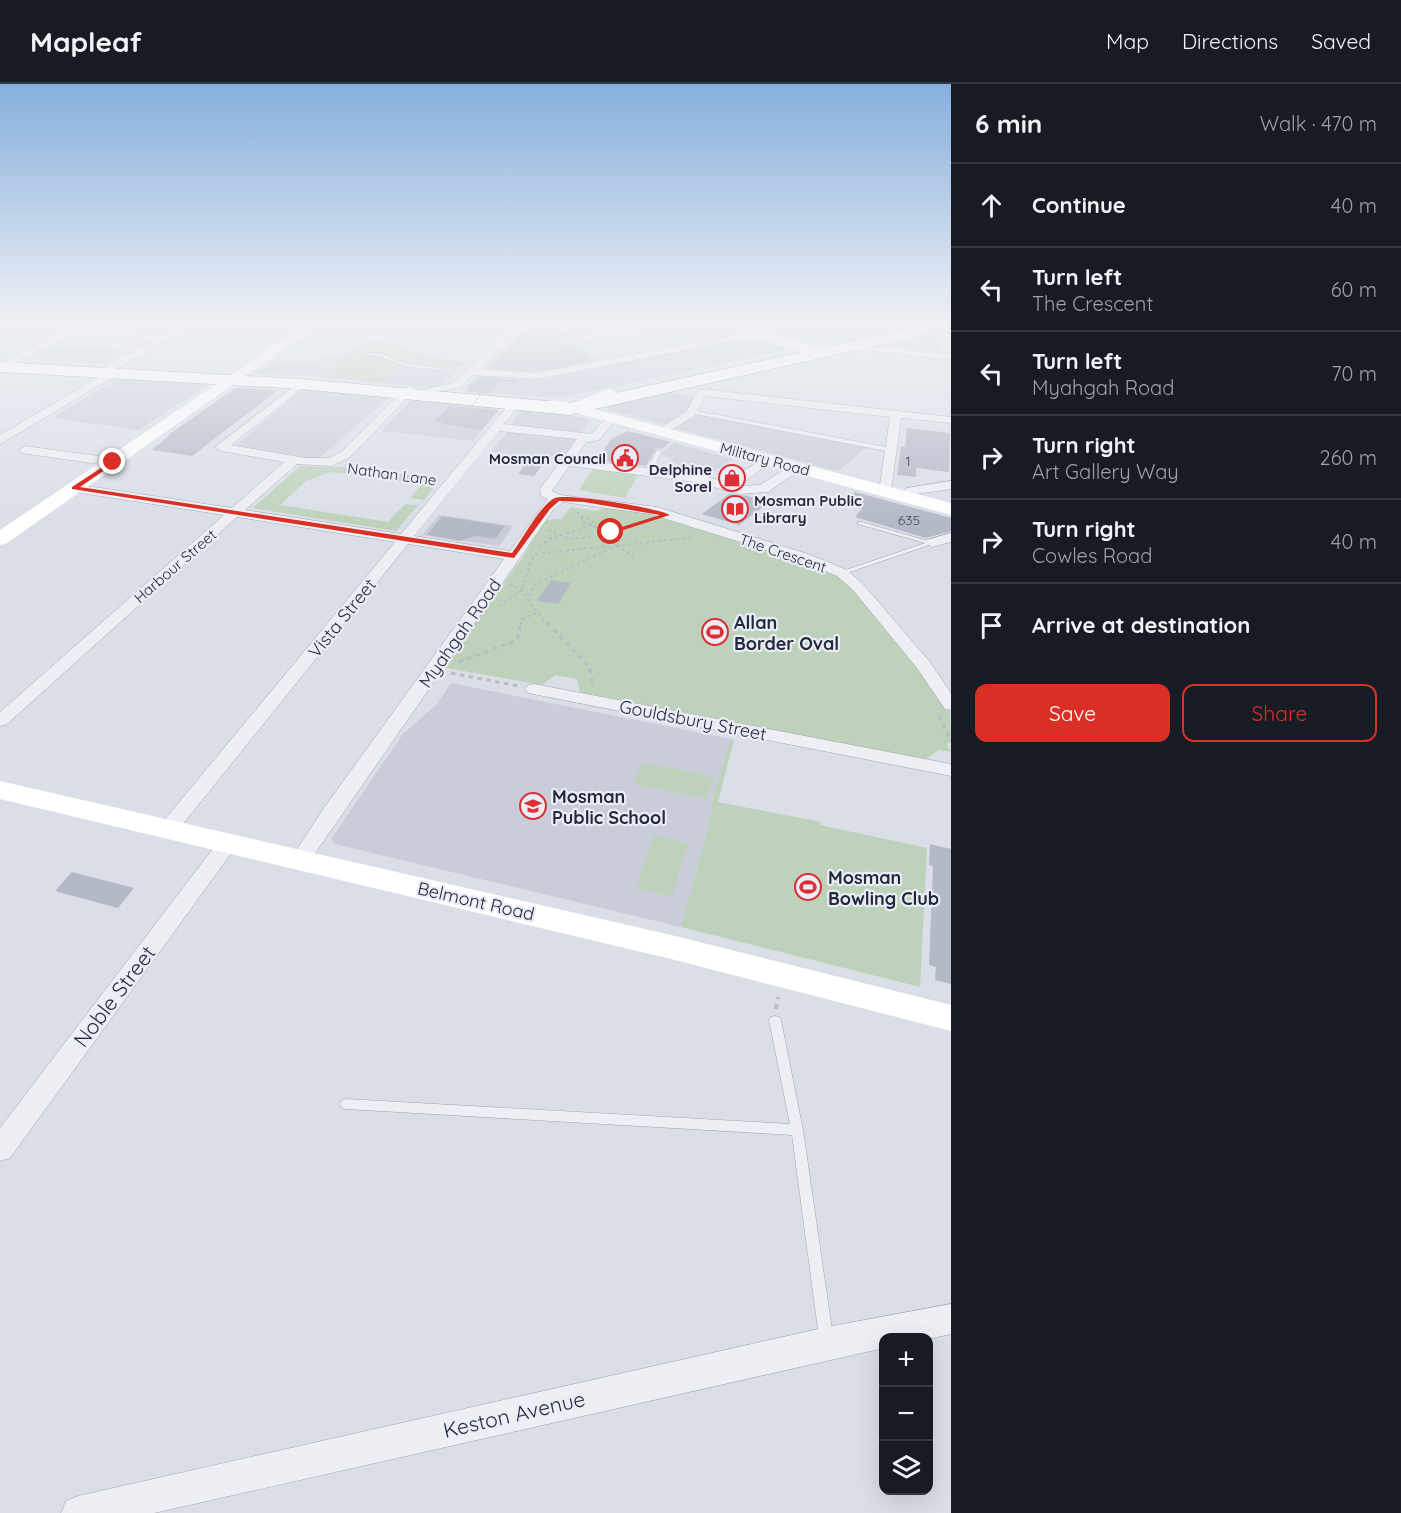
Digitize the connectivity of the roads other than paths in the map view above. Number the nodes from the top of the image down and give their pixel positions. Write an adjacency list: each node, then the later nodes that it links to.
1 (82, 390): 19 (street)
2 (217, 390): 24 (street)
3 (294, 390): 23 (street)
4 (378, 390): 9 (highway, Military Road)
5 (380, 390): 9 (highway, Military Road)
6 (478, 390): 10 (street, Vista Street)
7 (626, 390): 11 (highway)
8 (648, 390): 11 (highway)
9 (409, 392): 10 (highway, Military Road); 10 (highway, Military Road); 23 (street)
10 (482, 397): 11 (highway, Military Road); 16 (street, Vista Street)
11 (572, 405): 17 (street, Military Road)
12 (692, 412): 13 (street); 17 (street); 21 (lane)
13 (896, 414): 14 (street); 21 (street)
14 (951, 420)
15 (607, 423): 18 (street)
16 (498, 427): 18 (street); 40 (street, Vista Street)
17 (662, 431): 32 (street, Military Road)
18 (595, 438): 25 (street)
19 (0, 440)
20 (25, 450): 24 (street)
21 (891, 450): 32 (street)
22 (659, 452): 28 (lane)
23 (294, 460): 36 (street, Harbour Street)
24 (113, 462): 31 (street)
25 (566, 462): 28 (street); 34 (street)
26 (760, 464): 29 (street)
27 (789, 472): 29 (street)
28 (652, 474): 29 (street)
29 (734, 484)
30 (951, 485): 33 (street)
31 (74, 488): 36 (street); 39 (street)
32 (885, 491): 33 (street, Military Road)
33 (904, 496): 35 (street, Military Road)
34 (558, 499): 42 (street, Myahgah Road); 43 (street, The Crescent)
35 (951, 509)
36 (236, 512): 40 (street); 46 (street, Harbour Street)
37 (860, 523): 41 (lane)
38 (951, 537): 41 (street)
39 (0, 539)
40 (406, 539): 42 (street); 49 (street, Vista Street)
41 (932, 543): 43 (lane)
42 (514, 556): 51 (street, Myahgah Road)
43 (842, 573): 45 (street, The Crescent)
44 (534, 689): 47 (street, Gouldsbury Street)
45 (944, 707)
46 (0, 721)
47 (951, 770)
48 (0, 790): 49 (street, Belmont Road)
49 (168, 829): 50 (street, Belmont Road)
50 (228, 843): 51 (street, Belmont Road); 56 (street, Noble Street)
51 (300, 860): 52 (street, Belmont Road)
52 (951, 1018)
53 (775, 1020): 55 (lane)
54 (346, 1104): 55 (lane)
55 (797, 1130): 58 (lane)
56 (0, 1149)
57 (951, 1319): 58 (street, Keston Avenue)
58 (827, 1343): 59 (street, Keston Avenue)
59 (78, 1513)

